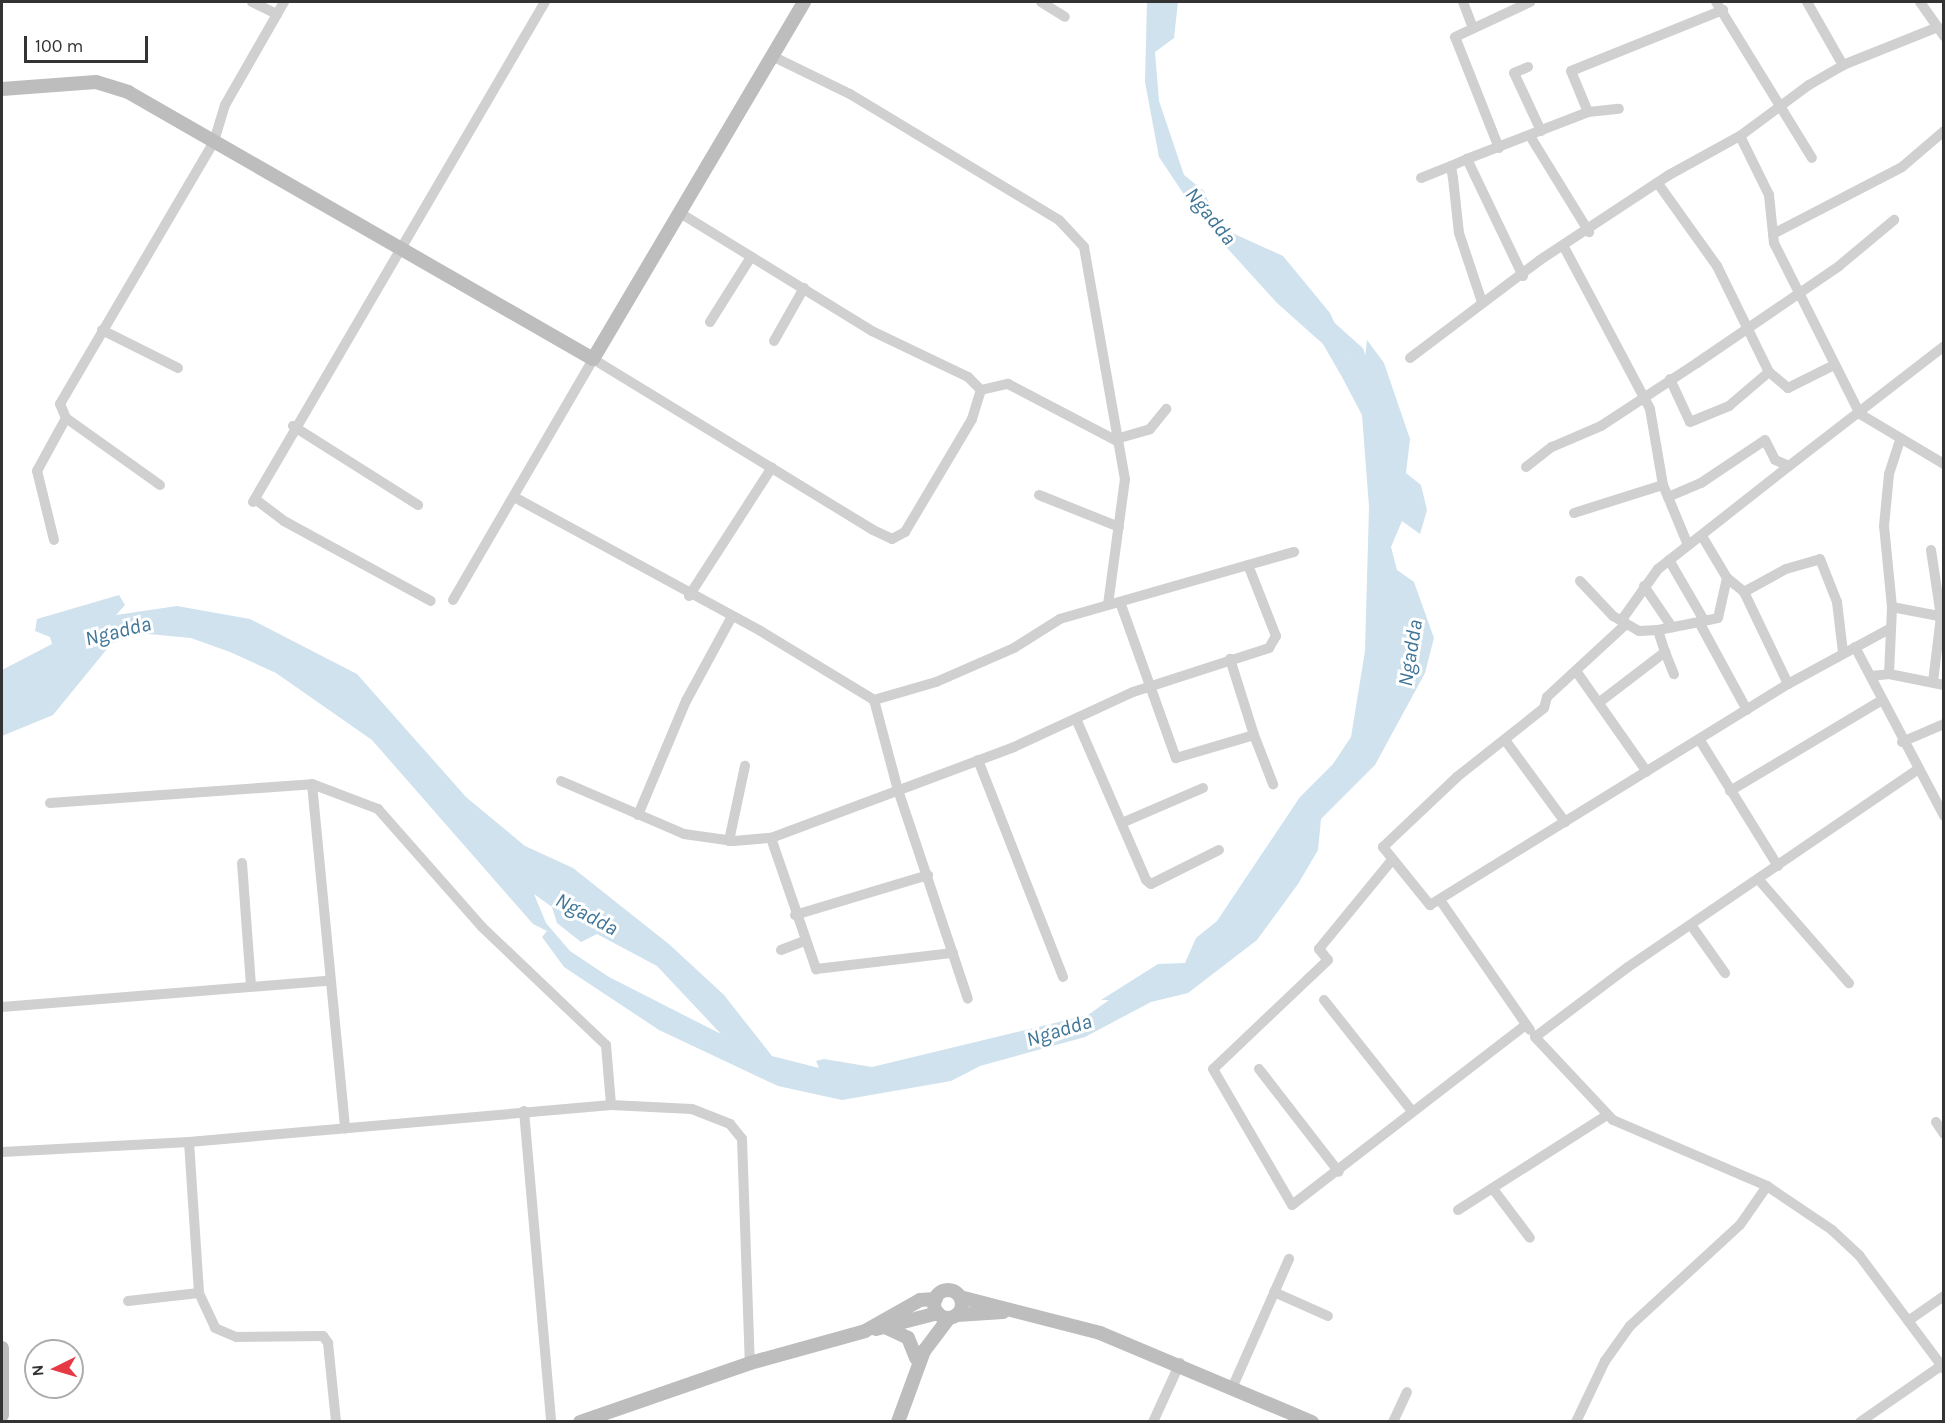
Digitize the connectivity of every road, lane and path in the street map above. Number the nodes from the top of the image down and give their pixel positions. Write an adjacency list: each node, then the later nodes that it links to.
1 (252, 2): 11 (street)
2 (284, 2): 11 (street)
3 (545, 2): 38 (street)
4 (804, 2): 15 (street)
5 (1041, 2): 12 (street)
6 (1463, 2): 13 (street)
7 (1530, 2): 13 (street)
8 (1807, 2): 16 (street)
9 (1920, 2): 14 (street)
10 (1720, 6): 19 (street); 21 (street)
11 (277, 14): 26 (street)
12 (1065, 17)
13 (1472, 26): 27 (street)
14 (1941, 31): 16 (street)
15 (774, 57): 33 (street); 61 (street)
16 (1843, 65): 19 (street)
17 (1528, 66): 22 (street)
18 (2, 89): 26 (street)
19 (1785, 107): 25 (street); 28 (street)
20 (1619, 109): 21 (street)
21 (1588, 112): 22 (street)
22 (1541, 131): 24 (street)
23 (1944, 131): 36 (street)
24 (1530, 136): 27 (street); 35 (street)
25 (1740, 136): 32 (street); 36 (street)
26 (214, 141): 38 (street); 46 (street)
27 (1498, 148): 29 (street)
28 (1812, 158)
29 (1467, 159): 30 (street); 40 (street)
30 (1451, 166): 31 (street); 43 (street)
31 (1421, 177)
32 (1659, 185): 35 (street); 45 (street)
33 (682, 214): 39 (street); 50 (street)
34 (1894, 220): 42 (street)
35 (1588, 232): 37 (street)
36 (1773, 234): 42 (street)
37 (1563, 247): 40 (street); 56 (street)
38 (402, 252): 50 (street); 60 (street)
39 (751, 256): 41 (street); 44 (street)
40 (1523, 276): 43 (street)
41 (804, 288): 47 (street); 55 (street)
42 (1797, 296): 45 (street); 51 (street)
43 (1482, 302): 49 (street)
44 (710, 322)
45 (1746, 329): 53 (street); 54 (street)
46 (102, 330): 52 (street); 59 (street)
47 (774, 341)
48 (1944, 346): 58 (street)
49 (1410, 358)
50 (593, 359): 66 (street); 70 (street)
51 (1834, 365): 53 (street); 58 (street)
52 (178, 368)
53 (1769, 372): 54 (street)
54 (1670, 379): 56 (street)
55 (981, 390): 61 (street); 66 (street)
56 (1642, 397): 64 (street); 68 (street)
57 (1166, 409): 61 (street)
58 (1860, 414): 62 (street); 65 (street)
59 (66, 418): 67 (street); 76 (street)
60 (293, 426): 72 (street); 88 (street)
61 (1117, 440): 74 (street)
62 (1900, 441): 63 (street); 91 (street)
63 (1944, 464)
64 (1526, 466)
65 (1789, 466): 71 (street); 75 (street)
66 (772, 467): 86 (street)
67 (160, 485)
68 (1663, 486): 71 (street); 73 (street)
69 (1039, 495): 74 (street)
70 (514, 497): 86 (street); 87 (street)
71 (1668, 497): 77 (street)
72 (418, 505)
73 (1574, 513)
74 (1119, 527): 90 (street)
75 (1701, 536): 77 (street); 82 (street)
76 (54, 540)
77 (1688, 544): 80 (street)
78 (1932, 550): 92 (street)
79 (1294, 552): 81 (street)
80 (1669, 560): 84 (street); 95 (street)
81 (1248, 565): 89 (street); 102 (street)
82 (1727, 578): 85 (street); 95 (street)
83 (1580, 581): 94 (street)
84 (1644, 586): 94 (street); 96 (street)
85 (1744, 592): 101 (street); 108 (street)
86 (689, 596): 93 (street)
87 (453, 600)
88 (431, 601)
89 (1120, 602): 90 (street); 109 (street)
90 (1108, 605): 110 (street)
91 (1893, 607): 92 (street); 97 (street)
92 (1942, 617): 107 (street)
93 (731, 618): 110 (street); 131 (street)
94 (1623, 618): 98 (street); 103 (street)
95 (1699, 622): 96 (street); 113 (street)
96 (1672, 627): 98 (street)
97 (1891, 628): 99 (street); 105 (street)
98 (1658, 630): 100 (street)
99 (1855, 647): 101 (street); 106 (street)
100 (1665, 652): 104 (street); 112 (street)
101 (1844, 652): 108 (street)
102 (1230, 659): 109 (street); 116 (street)
103 (1576, 671): 112 (street); 117 (street)
104 (1674, 674)
105 (1889, 674): 106 (street); 107 (street)
106 (1871, 676): 111 (street)
107 (1938, 683)
108 (1788, 684): 113 (street)
109 (1148, 687): 114 (street); 116 (street)
110 (874, 700): 128 (street)
111 (1882, 700): 119 (street); 129 (street)
112 (1601, 701): 123 (street)
113 (1747, 710): 118 (street)
114 (1077, 721): 120 (street); 133 (street)
115 (1944, 724): 119 (street)
116 (1254, 735): 125 (street)
117 (1505, 740): 134 (street); 138 (street)
118 (1701, 742): 123 (street); 129 (street)
119 (1902, 742): 122 (street)
120 (978, 760): 128 (street); 150 (street)
121 (745, 766): 136 (street)
122 (1917, 770): 132 (street); 140 (street)
123 (1647, 772): 134 (street)
124 (561, 781): 131 (street)
125 (1273, 783)
126 (312, 784): 130 (street); 151 (street); 160 (street)
127 (1203, 788): 133 (street)
128 (898, 790): 135 (street); 141 (street)
129 (1730, 790): 140 (street)
130 (50, 803)
131 (638, 815): 136 (street)
132 (1944, 816)
133 (1124, 822): 137 (street)
134 (1565, 822): 143 (street)
135 (771, 838): 136 (street); 144 (street)
136 (729, 841)
137 (1219, 850)
138 (1392, 860): 143 (street); 169 (street)
139 (242, 863): 153 (street)
140 (1778, 866): 142 (street)
141 (928, 875): 144 (street); 148 (street)
142 (1759, 880): 145 (street); 152 (street)
143 (1440, 900): 157 (street)
144 (795, 915): 146 (street)
145 (1691, 925): 149 (street); 158 (street)
146 (804, 941): 147 (street); 148 (street)
147 (781, 950)
148 (953, 952): 154 (street)
149 (1725, 973)
150 (1063, 977)
151 (328, 981): 153 (street); 165 (street)
152 (1849, 983)
153 (251, 987): 156 (street)
154 (968, 999)
155 (1324, 1000): 162 (street)
156 (2, 1007)
157 (1526, 1025): 158 (street); 162 (street)
158 (1535, 1037): 163 (street)
159 (1259, 1069): 169 (street)
160 (611, 1105): 161 (street); 188 (street)
161 (524, 1111): 165 (street); 196 (street)
162 (1413, 1111): 169 (street)
163 (1607, 1115): 170 (street); 171 (street)
164 (1936, 1122): 166 (street)
165 (345, 1128): 167 (street)
166 (1944, 1134)
167 (189, 1142): 168 (street); 176 (street)
168 (2, 1152)
169 (1339, 1172)
170 (1767, 1186): 183 (street); 202 (street)
171 (1493, 1189): 172 (street); 173 (street)
172 (1458, 1210)
173 (1530, 1238)
174 (1288, 1259): 175 (street)
175 (1274, 1292): 182 (street); 192 (street)
176 (199, 1293): 179 (street); 195 (street)
177 (1944, 1296): 183 (street)
178 (960, 1297): 180 (street); 181 (street); 181 (street)
179 (128, 1301)
180 (1017, 1311): 181 (street); 189 (street)
181 (944, 1312): 184 (street); 185 (street); 187 (street); 191 (street)
182 (1328, 1316)
183 (1908, 1321): 190 (street)
184 (887, 1328): 185 (street); 187 (street)
185 (865, 1331): 188 (street)
186 (2, 1348): 194 (street)
187 (916, 1358): 191 (street)
188 (750, 1363): 197 (street)
189 (1180, 1363): 192 (street); 199 (street)
190 (1942, 1368): 203 (street)
191 (918, 1373): 198 (street)
192 (1233, 1386): 200 (street)
193 (1407, 1392): 201 (street)
194 (2, 1414)
195 (336, 1422)
196 (551, 1422)
197 (580, 1422)
198 (898, 1422)
199 (1153, 1422)
200 (1312, 1422)
201 (1393, 1422)
202 (1576, 1422)
203 (1860, 1422)

